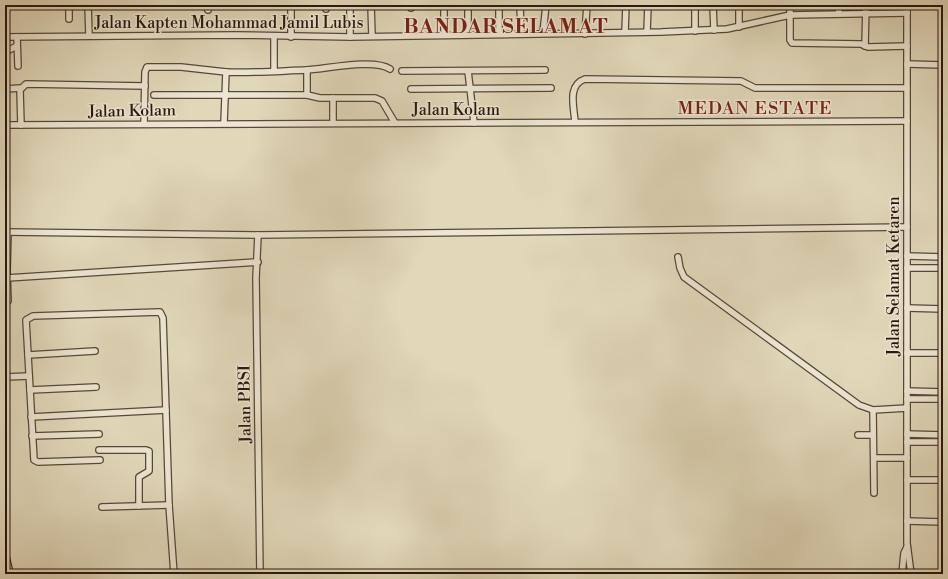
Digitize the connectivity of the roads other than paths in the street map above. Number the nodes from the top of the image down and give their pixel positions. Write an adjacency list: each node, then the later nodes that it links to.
1 (69, 5): 25 (street)
2 (88, 5): 37 (street)
3 (291, 5): 42 (street)
4 (350, 5): 43 (street)
5 (371, 5): 39 (street)
6 (444, 5): 34 (street)
7 (468, 5): 35 (street)
8 (499, 5): 31 (street)
9 (520, 5): 32 (street)
10 (546, 5): 33 (street)
11 (587, 5): 36 (street)
12 (626, 5): 29 (street)
13 (648, 5): 30 (street)
14 (695, 5): 28 (street)
15 (713, 5): 27 (street)
16 (739, 5): 26 (street)
17 (790, 5): 24 (street)
18 (838, 5): 21 (street)
19 (866, 5): 22 (street)
20 (907, 5): 23 (street, Jalan Selamat Ketaren)
21 (838, 13): 22 (street, Jalan Kapten Mohammad Jamil Lubis); 24 (street, Jalan Kapten Mohammad Jamil Lubis)
22 (866, 13): 23 (street, Jalan Kapten Mohammad Jamil Lubis); 45 (street)
23 (907, 13): 46 (street, Jalan Selamat Ketaren)
24 (790, 15): 26 (street, Jalan Kapten Mohammad Jamil Lubis); 45 (street)
25 (69, 19)
26 (739, 27): 27 (street, Jalan Kapten Mohammad Jamil Lubis)
27 (714, 30): 28 (street, Jalan Kapten Mohammad Jamil Lubis)
28 (695, 31): 30 (street, Jalan Kapten Mohammad Jamil Lubis)
29 (624, 32): 30 (street, Jalan Kapten Mohammad Jamil Lubis); 36 (street, Jalan Kapten Mohammad Jamil Lubis)
30 (647, 32)
31 (499, 33): 32 (street, Jalan Kapten Mohammad Jamil Lubis); 35 (street, Jalan Kapten Mohammad Jamil Lubis)
32 (521, 33): 33 (street, Jalan Kapten Mohammad Jamil Lubis)
33 (543, 33): 36 (street, Jalan Kapten Mohammad Jamil Lubis)
34 (444, 34): 35 (street, Jalan Kapten Mohammad Jamil Lubis); 39 (street, Jalan Kapten Mohammad Jamil Lubis)
35 (468, 34)
36 (585, 34)
37 (89, 36): 38 (street, Jalan Kapten Mohammad Jamil Lubis); 41 (street, Jalan Kapten Mohammad Jamil Lubis)
38 (274, 36): 42 (street, Jalan Kapten Mohammad Jamil Lubis); 54 (street)
39 (372, 36): 43 (street, Jalan Kapten Mohammad Jamil Lubis)
40 (5, 37): 41 (street, Jalan Kapten Mohammad Jamil Lubis)
41 (17, 37): 44 (street)
42 (291, 37): 43 (street, Jalan Kapten Mohammad Jamil Lubis)
43 (350, 37)
44 (17, 46): 47 (street); 50 (street)
45 (865, 46): 46 (street)
46 (907, 46): 48 (street, Jalan Selamat Ketaren)
47 (5, 52)
48 (907, 64): 49 (street); 61 (street, Jalan Selamat Ketaren)
49 (943, 65)
50 (18, 66)
51 (390, 69): 52 (street)
52 (307, 70): 54 (street); 66 (street)
53 (545, 70): 56 (street)
54 (274, 71): 57 (street)
55 (402, 71): 56 (street)
56 (468, 71): 64 (street)
57 (226, 72): 58 (street); 67 (street)
58 (145, 86): 59 (street); 75 (street)
59 (21, 88): 62 (street); 77 (street)
60 (551, 88): 64 (street)
61 (907, 88): 69 (street, Jalan Selamat Ketaren); 70 (street)
62 (5, 89)
63 (411, 89): 64 (street)
64 (470, 89): 74 (street)
65 (154, 95): 67 (street)
66 (307, 95): 67 (street); 68 (street)
67 (225, 96): 71 (street)
68 (333, 98): 72 (street); 73 (street)
69 (907, 121): 70 (street, Jalan Kolam); 78 (street, Jalan Selamat Ketaren)
70 (575, 122): 74 (street, Jalan Kolam)
71 (224, 123): 72 (street, Jalan Kolam); 75 (street, Jalan Kolam)
72 (333, 123): 73 (street, Jalan Kolam)
73 (395, 123): 74 (street, Jalan Kolam)
74 (474, 123)
75 (144, 124): 77 (street, Jalan Kolam)
76 (5, 125): 77 (street, Jalan Kolam)
77 (21, 125)
78 (907, 228): 80 (street); 81 (street, Jalan Selamat Ketaren)
79 (7, 232): 80 (street); 87 (street)
80 (258, 235): 84 (street, Jalan PBSI)
81 (907, 256): 83 (street); 85 (street, Jalan Selamat Ketaren)
82 (678, 257): 106 (street)
83 (943, 257)
84 (258, 262): 88 (street); 132 (street, Jalan PBSI)
85 (907, 268): 86 (street); 90 (street, Jalan Selamat Ketaren)
86 (943, 268)
87 (6, 270): 88 (street)
88 (7, 280): 89 (street)
89 (5, 304)
90 (907, 308): 91 (street); 93 (street, Jalan Selamat Ketaren)
91 (943, 309)
92 (95, 351): 95 (street)
93 (907, 353): 94 (street); 100 (street, Jalan Selamat Ketaren)
94 (943, 353)
95 (28, 355): 96 (street); 105 (street)
96 (29, 376): 97 (street); 99 (street)
97 (5, 377)
98 (96, 387): 99 (street)
99 (30, 390): 107 (street)
100 (907, 391): 101 (street); 102 (street, Jalan Selamat Ketaren)
101 (940, 392): 103 (street)
102 (907, 399): 103 (street); 104 (street, Jalan Selamat Ketaren)
103 (940, 399)
104 (907, 408): 106 (street); 109 (street, Jalan Selamat Ketaren)
105 (166, 410): 107 (street); 123 (street)
106 (872, 410): 110 (street)
107 (31, 417): 112 (street)
108 (99, 434): 112 (street)
109 (907, 434): 111 (street); 114 (street, Jalan Selamat Ketaren)
110 (873, 435): 113 (street); 117 (street)
111 (943, 435)
112 (32, 436): 119 (street)
113 (858, 436)
114 (907, 442): 115 (street); 118 (street, Jalan Selamat Ketaren)
115 (943, 442)
116 (99, 450): 125 (street)
117 (874, 458): 118 (street); 122 (street)
118 (907, 458): 120 (street, Jalan Selamat Ketaren)
119 (100, 460)
120 (907, 480): 121 (street); 126 (street, Jalan Selamat Ketaren)
121 (943, 480)
122 (874, 493)
123 (169, 505): 125 (street); 131 (street)
124 (102, 506): 125 (street)
125 (139, 506)
126 (907, 521): 127 (street); 128 (street, Jalan Selamat Ketaren)
127 (943, 522)
128 (907, 547): 133 (street, Jalan Selamat Ketaren); 134 (street, Jalan Selamat Ketaren)
129 (5, 557): 130 (highway)
130 (9, 574)
131 (174, 574)
132 (260, 574)
133 (902, 574)
134 (910, 574)
135 (930, 574): 136 (street)
136 (937, 574)

